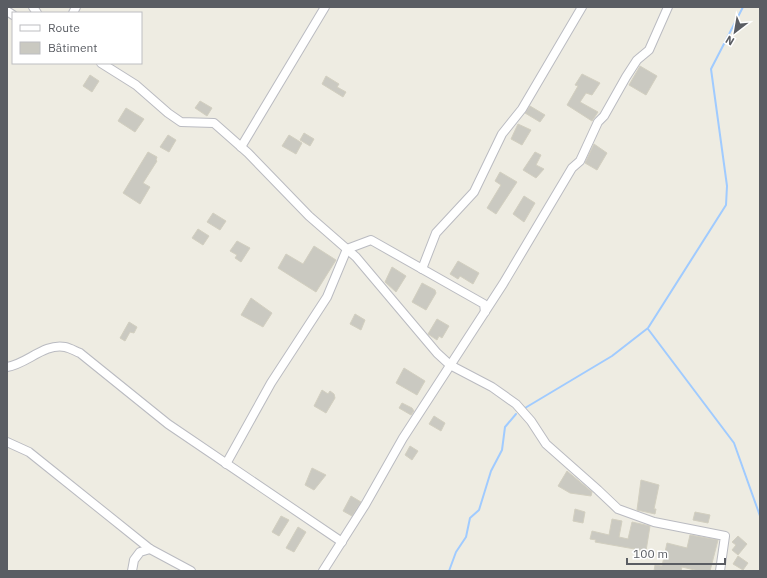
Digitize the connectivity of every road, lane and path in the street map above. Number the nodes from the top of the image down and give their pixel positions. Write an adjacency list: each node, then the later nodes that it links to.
1 (325, 7): 5 (street)
2 (582, 7): 7 (street)
3 (668, 7): 8 (street)
4 (103, 64): 5 (street)
5 (241, 147): 6 (street)
6 (347, 249): 7 (street); 9 (street); 12 (street)
7 (422, 269): 8 (street)
8 (485, 312): 9 (street)
9 (450, 365): 13 (street); 18 (street)
10 (7, 367): 12 (street)
11 (7, 442): 14 (street)
12 (226, 464): 13 (street)
13 (342, 542): 17 (street)
14 (150, 549): 15 (street); 16 (street)
15 (132, 571)
16 (192, 571)
17 (323, 571)
18 (720, 571)

